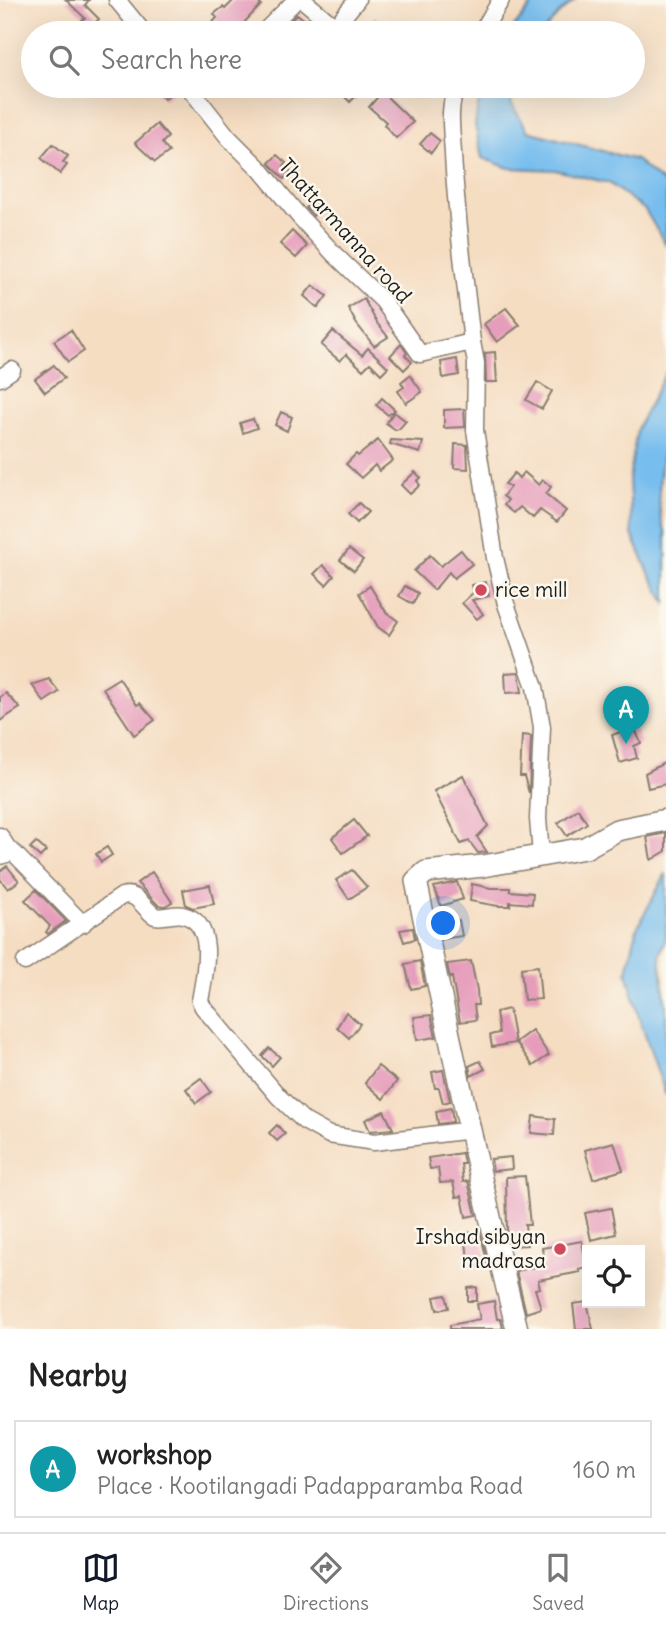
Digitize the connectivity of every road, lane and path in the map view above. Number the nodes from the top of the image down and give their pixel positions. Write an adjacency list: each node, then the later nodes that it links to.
1 (117, 0): 6 (street)
2 (296, 0): 7 (street)
3 (303, 0): 8 (street)
4 (357, 0): 9 (street)
5 (500, 0): 10 (street)
6 (134, 21)
7 (275, 21)
8 (328, 21)
9 (340, 21)
10 (488, 21)
11 (198, 98): 13 (street, Thattarmanna road)
12 (452, 98): 13 (street)
13 (472, 342): 17 (street)
14 (666, 820): 17 (main road)
15 (0, 836): 16 (street)
16 (5, 854): 18 (street)
17 (541, 855): 20 (main road)
18 (83, 924): 19 (street); 20 (street)
19 (25, 962)
20 (471, 1130): 21 (main road)
21 (517, 1329)

